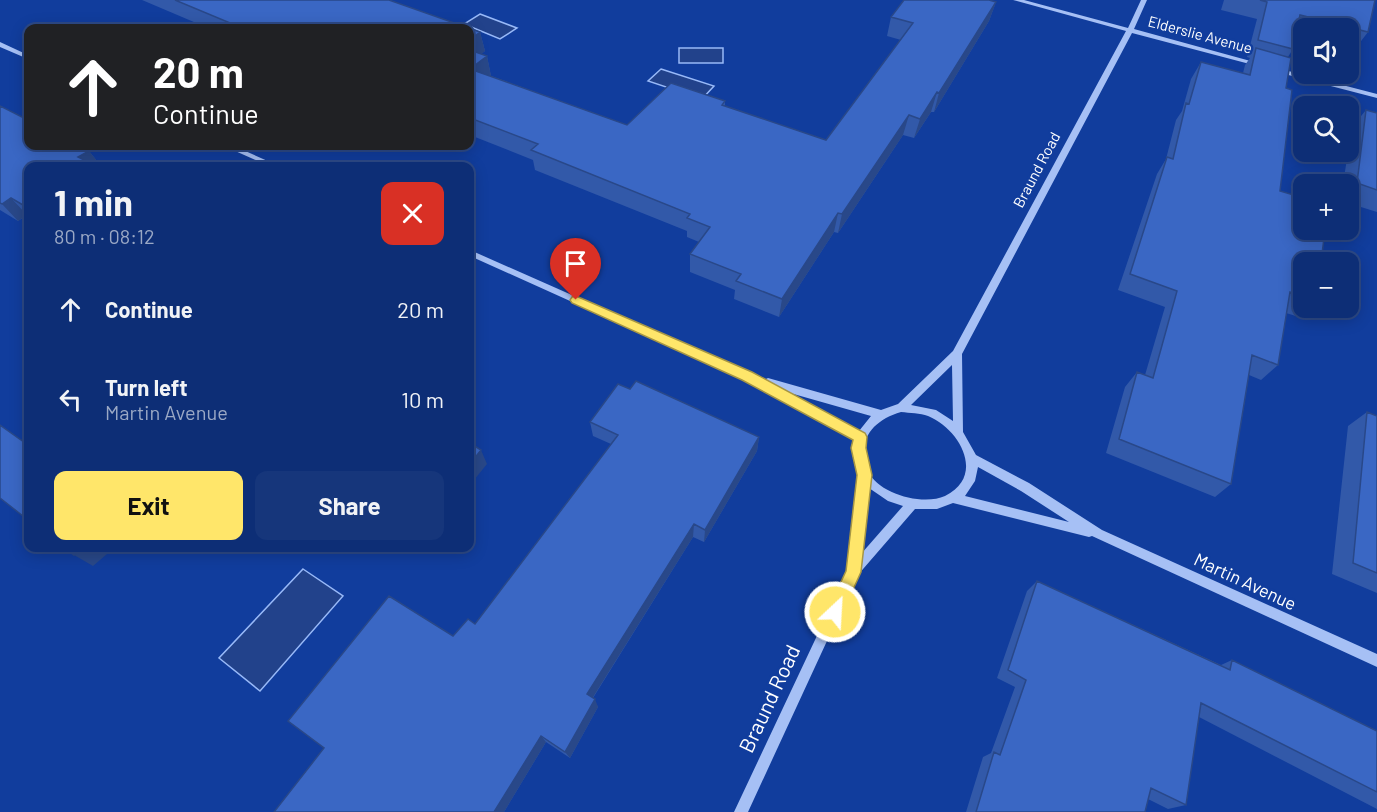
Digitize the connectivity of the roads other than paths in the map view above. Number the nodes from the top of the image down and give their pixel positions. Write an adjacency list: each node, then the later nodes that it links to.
1 (1016, 0): 3 (street, Elderslie Avenue)
2 (1144, 0): 3 (street, Braund Road)
3 (1130, 30): 6 (street, Elderslie Avenue); 10 (street, Braund Road)
4 (0, 44): 5 (street)
5 (24, 55)
6 (1377, 96)
7 (237, 150): 8 (street)
8 (266, 162)
9 (474, 255): 11 (street)
10 (957, 354): 12 (street, Braund Road); 14 (street, Braund Road)
11 (747, 376): 13 (street); 15 (street)
12 (901, 408): 13 (street); 14 (street)
13 (880, 414): 15 (street)
14 (958, 432): 16 (street)
15 (860, 437): 17 (street)
16 (972, 458): 18 (street); 20 (street, Martin Avenue)
17 (864, 475): 19 (street); 21 (street, Braund Road)
18 (953, 498): 19 (street); 20 (street, Martin Avenue)
19 (912, 504): 21 (street, Braund Road)
20 (1098, 534): 22 (street, Martin Avenue)
21 (854, 572): 23 (street, Braund Road)
22 (1377, 662)
23 (741, 812)

